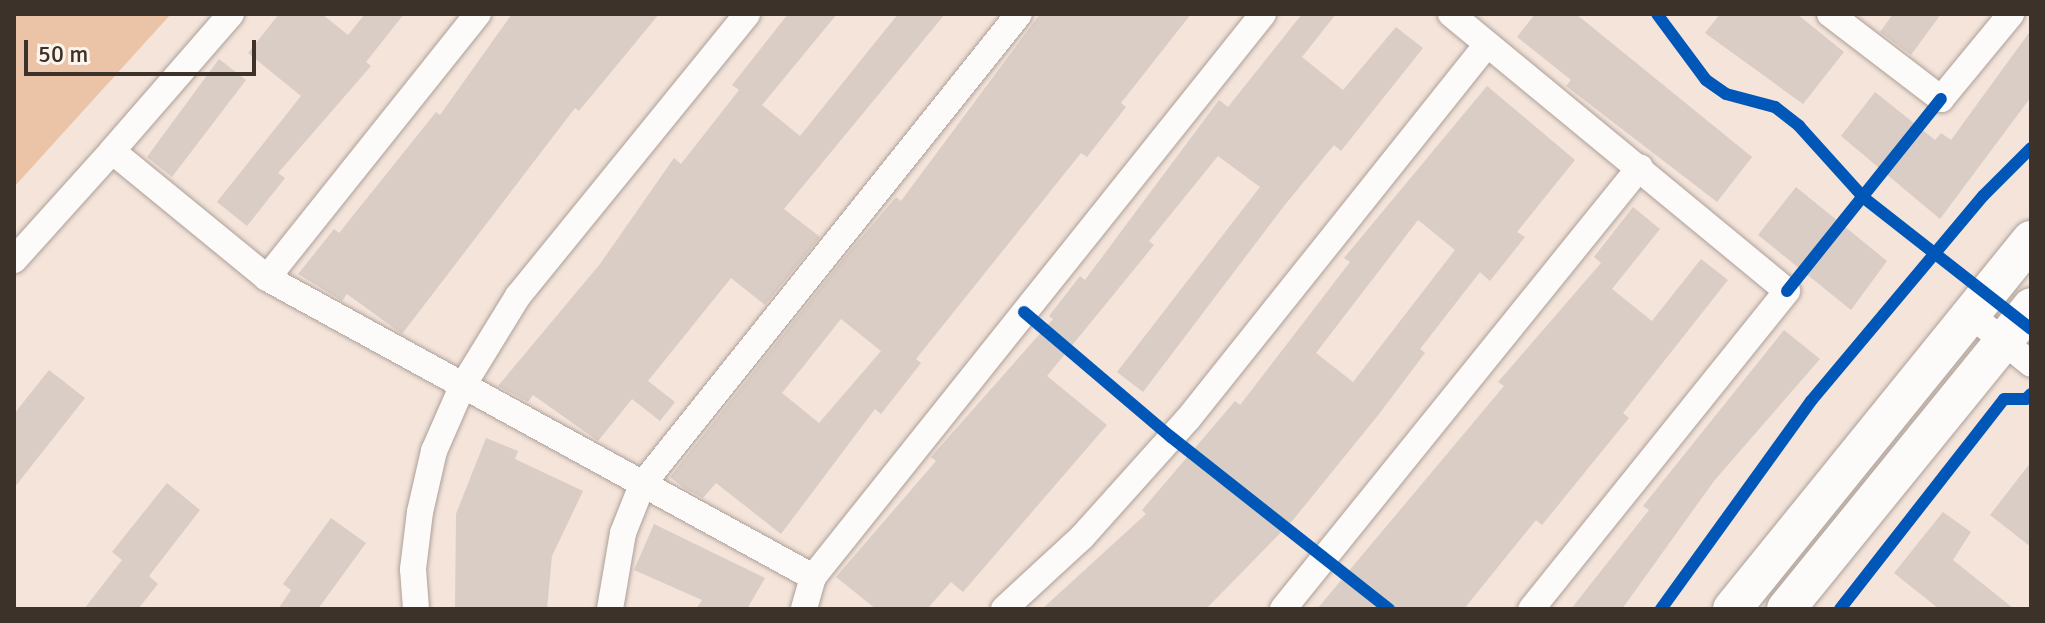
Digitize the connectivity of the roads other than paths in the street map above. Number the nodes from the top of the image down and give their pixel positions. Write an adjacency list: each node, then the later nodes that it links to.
1 (231, 14): 10 (street)
2 (478, 14): 14 (street)
3 (747, 14): 18 (street)
4 (1019, 14): 19 (street)
5 (1263, 14): 20 (street)
6 (1451, 14): 9 (street)
7 (1830, 14): 8 (street)
8 (2011, 14)
9 (1487, 45): 11 (street); 24 (street)
10 (112, 151): 13 (street); 14 (street)
11 (1640, 167): 25 (street); 26 (street)
12 (2031, 240): 16 (street)
13 (14, 260)
14 (267, 278): 18 (street)
15 (2031, 307): 17 (street)
16 (1970, 314): 17 (street); 27 (street)
17 (2017, 353): 28 (street)
18 (462, 387): 19 (street); 21 (street)
19 (642, 485): 20 (street); 22 (street)
20 (813, 577): 23 (street)
21 (416, 609)
22 (610, 609)
23 (804, 609)
24 (1004, 609)
25 (1283, 609)
26 (1531, 609)
27 (1732, 609)
28 (1786, 609)

